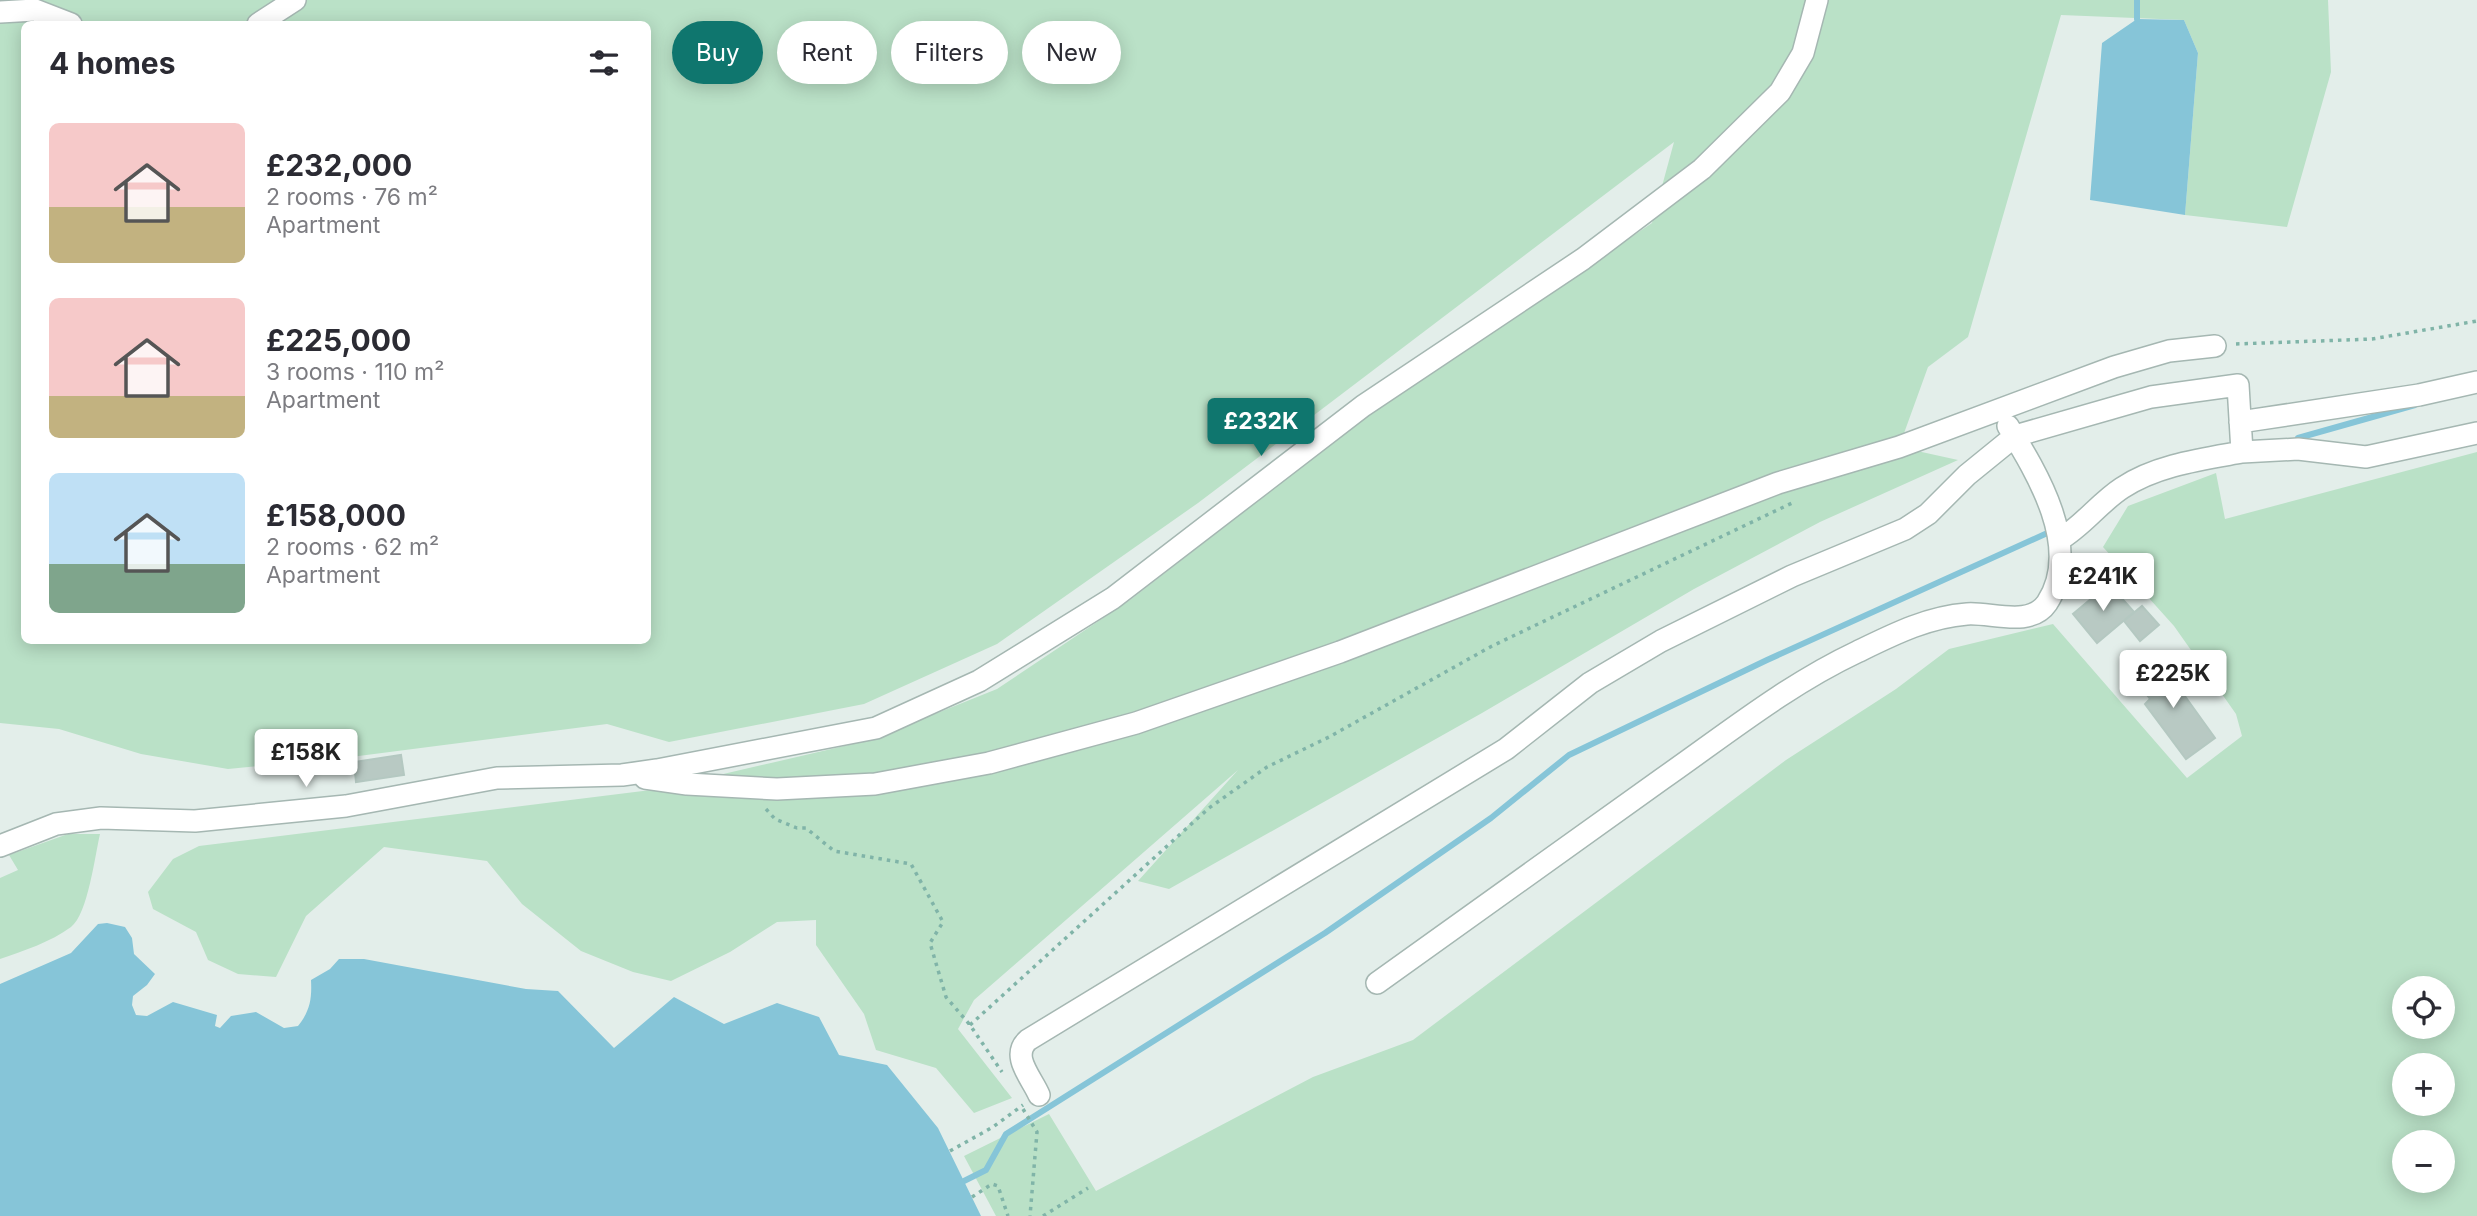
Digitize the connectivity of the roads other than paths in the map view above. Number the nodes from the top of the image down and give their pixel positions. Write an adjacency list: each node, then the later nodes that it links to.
1 (295, 0): 5 (street)
2 (1817, 0): 14 (street)
3 (0, 12): 4 (street)
4 (63, 21)
5 (263, 21)
6 (2215, 346): 8 (street)
7 (2477, 382): 9 (street)
8 (1994, 413): 11 (street); 14 (street)
9 (2240, 422): 11 (street); 12 (street)
10 (2477, 433): 12 (street)
11 (2015, 436): 13 (street); 17 (street)
12 (2242, 452): 13 (street)
13 (2059, 540): 16 (street)
14 (622, 775): 15 (street)
15 (0, 846)
16 (1377, 983)
17 (1030, 1101)

